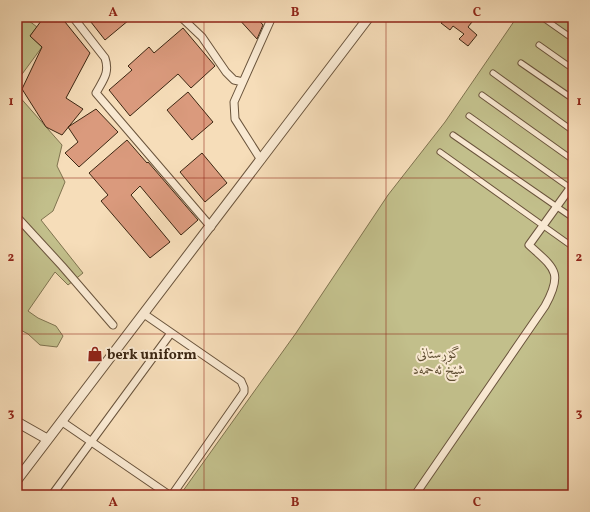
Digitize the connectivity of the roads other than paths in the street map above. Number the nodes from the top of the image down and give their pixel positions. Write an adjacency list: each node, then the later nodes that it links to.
1 (73, 17): 25 (street)
2 (272, 17): 11 (street)
3 (369, 17): 18 (street)
4 (182, 18): 11 (street)
5 (546, 20): 6 (street)
6 (573, 39)
7 (540, 45): 9 (street)
8 (521, 62): 13 (street)
9 (573, 69)
10 (493, 73): 15 (street)
11 (243, 82): 18 (street)
12 (482, 95): 19 (street)
13 (573, 99)
14 (470, 116): 20 (street)
15 (573, 130)
16 (453, 135): 21 (street)
17 (440, 152): 24 (street)
18 (262, 160): 25 (street)
19 (573, 160)
20 (572, 187): 21 (street)
21 (556, 207): 23 (street); 24 (street)
22 (17, 217): 28 (street)
23 (573, 218)
24 (543, 226): 26 (street); 38 (street)
25 (211, 227): 27 (street)
26 (573, 247)
27 (144, 314): 29 (street); 30 (street)
28 (113, 325)
29 (171, 333): 33 (street); 37 (street)
30 (61, 421): 32 (street); 33 (street)
31 (17, 422): 32 (street)
32 (47, 439): 34 (street)
33 (90, 441): 35 (street); 36 (street)
34 (17, 480)
35 (52, 495)
36 (169, 495)
37 (172, 495)
38 (415, 495)

